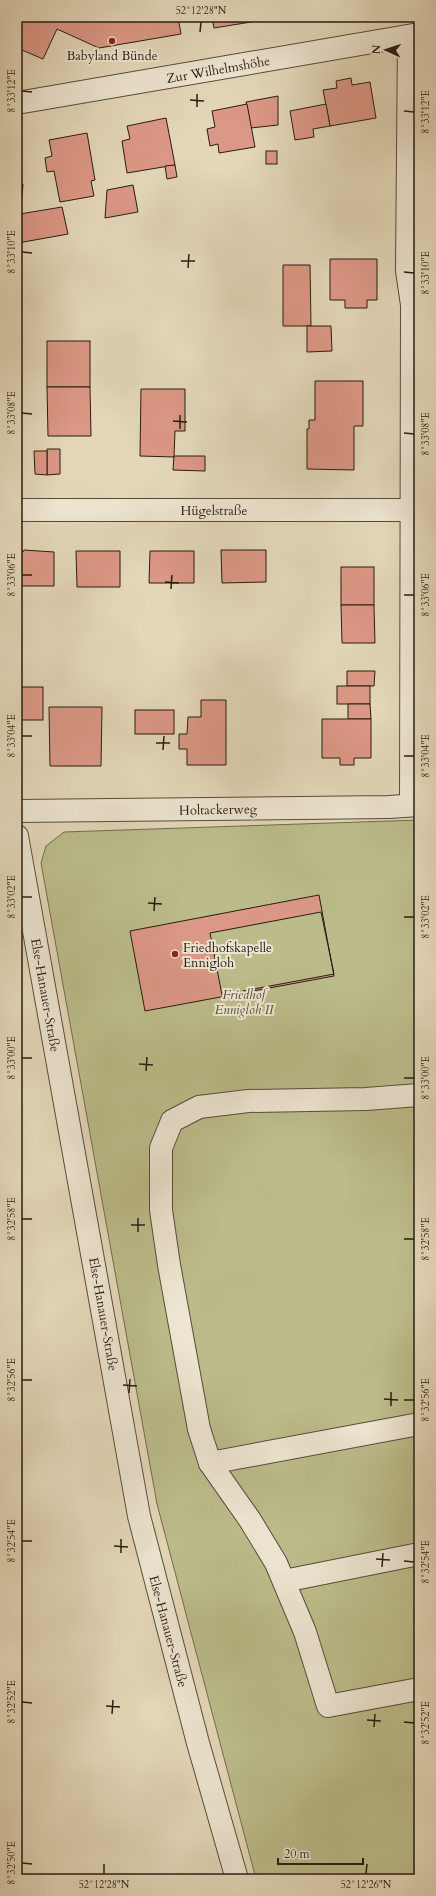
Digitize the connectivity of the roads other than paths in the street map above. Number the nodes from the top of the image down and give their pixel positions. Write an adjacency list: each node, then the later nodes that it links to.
1 (414, 35): 2 (street, Zur Wilhelmshöhe); 3 (street)
2 (17, 103)
3 (414, 498): 4 (street, Hügelstraße); 5 (street)
4 (17, 510)
5 (415, 805): 6 (street, Holtackerweg)
6 (17, 811)
7 (17, 836): 14 (street, Else-Hanauer-Straße)
8 (419, 1095): 10 (street)
9 (419, 1424): 10 (street)
10 (210, 1463): 12 (street)
11 (419, 1554): 12 (street)
12 (284, 1581): 13 (street)
13 (419, 1689)
14 (237, 1879)

